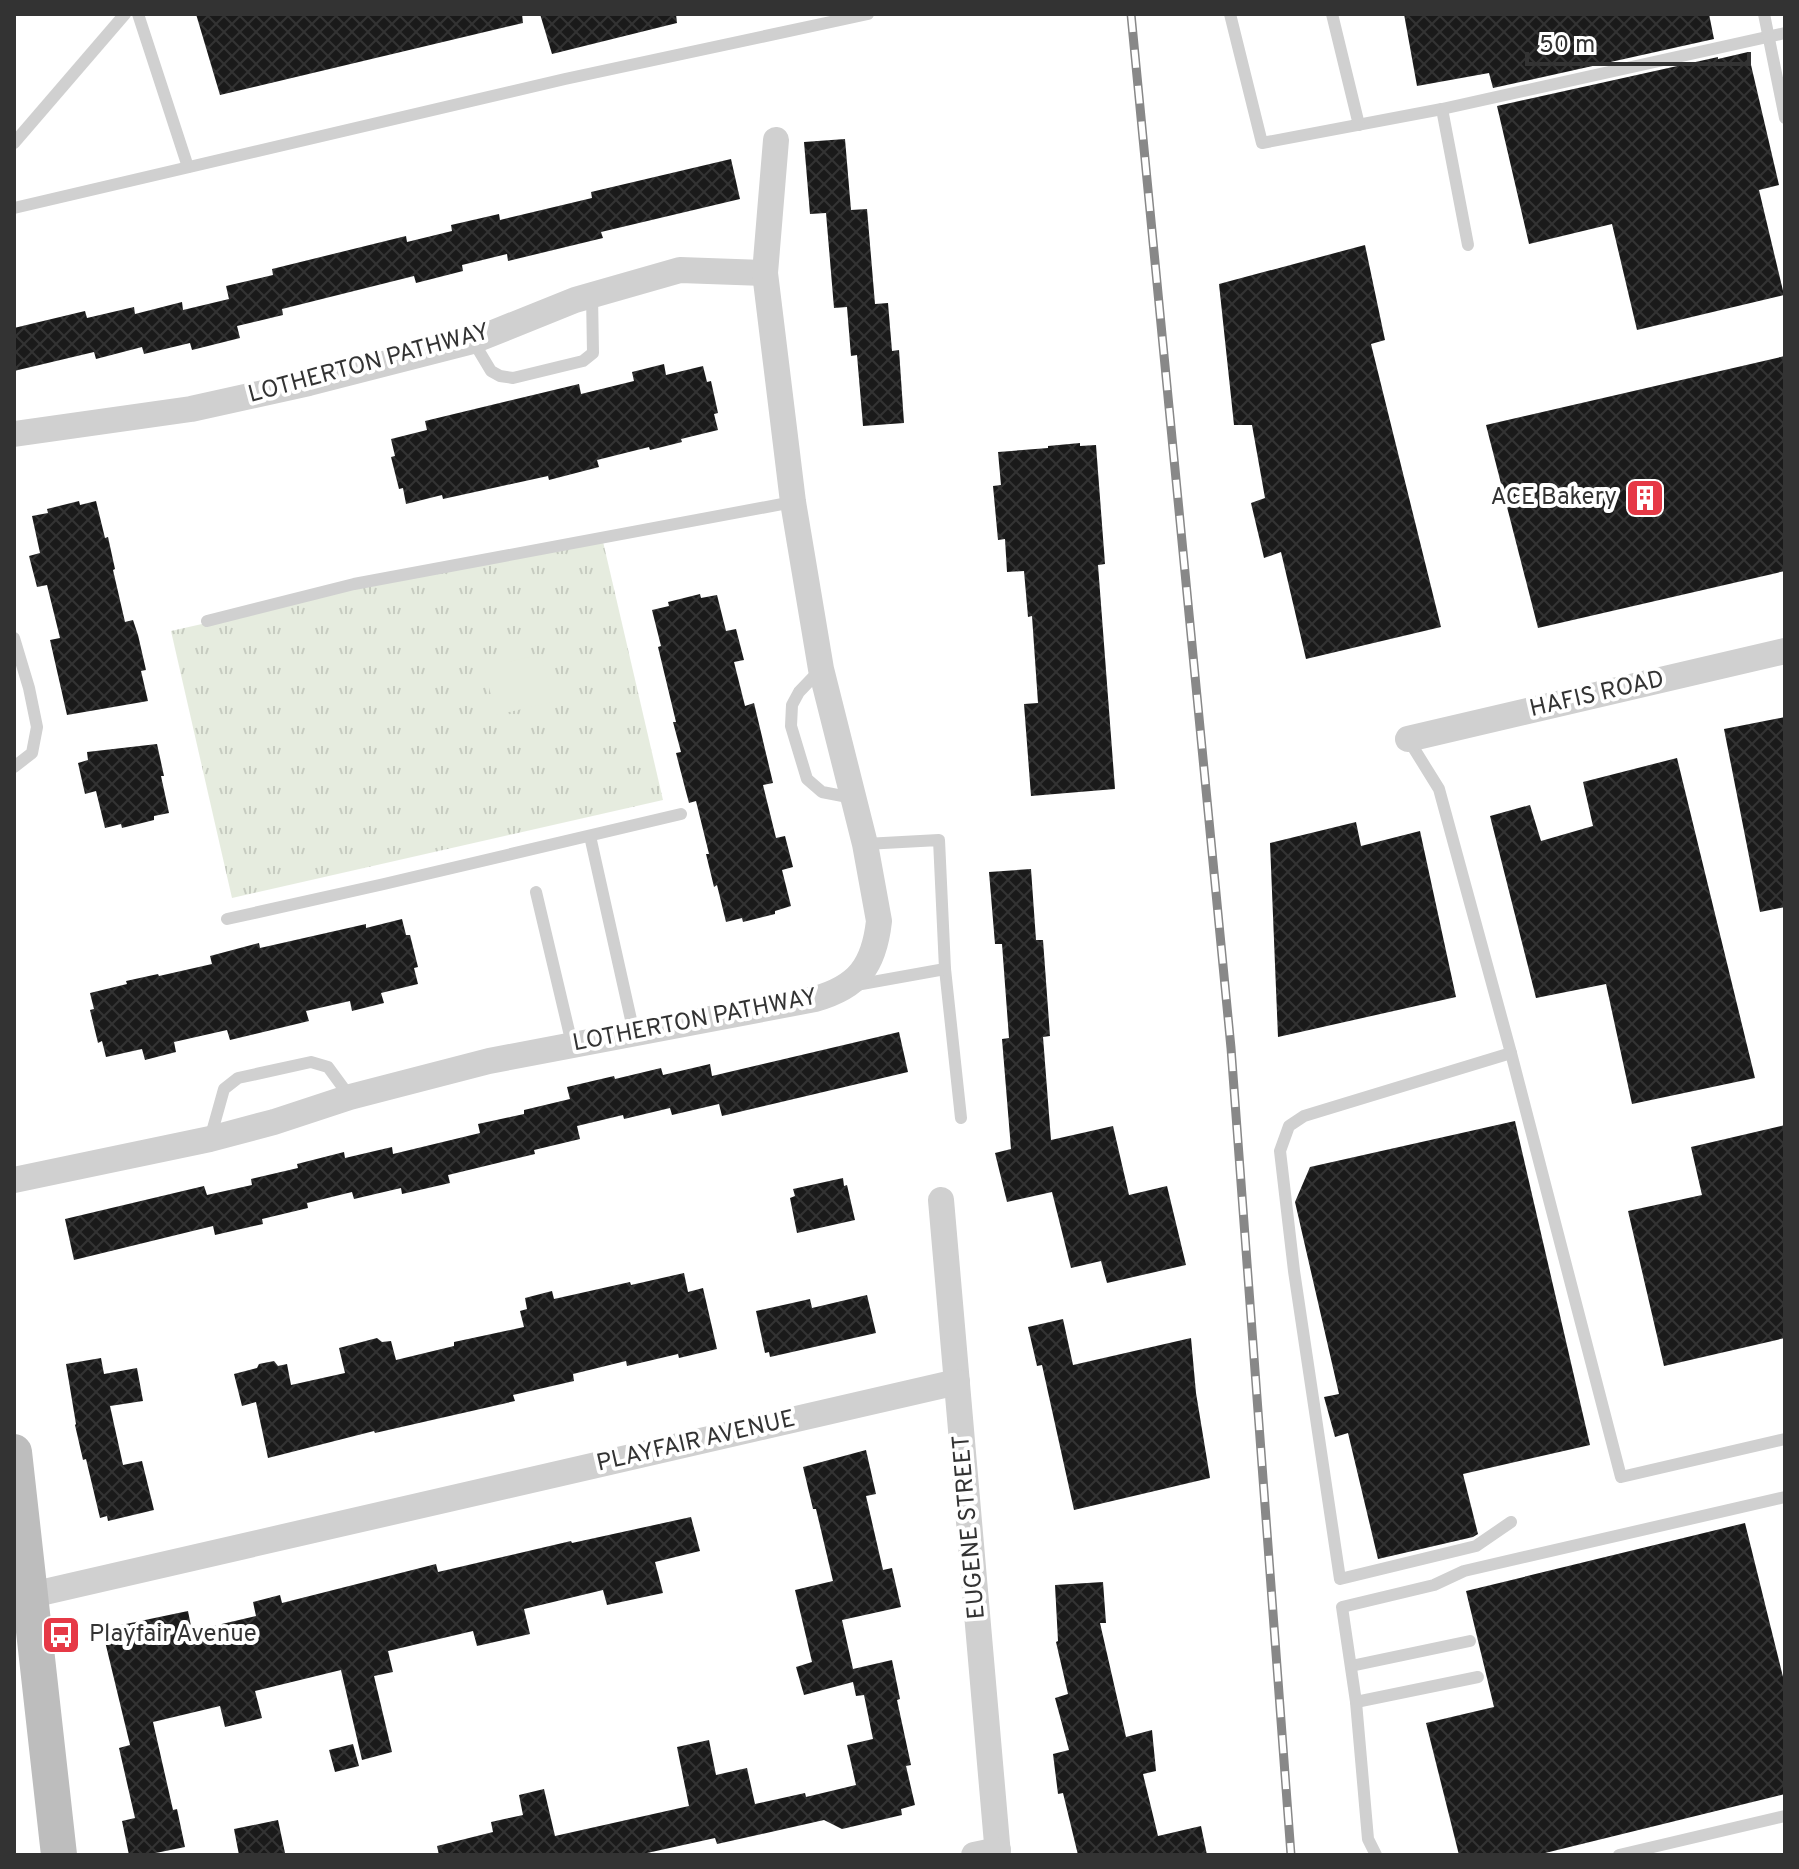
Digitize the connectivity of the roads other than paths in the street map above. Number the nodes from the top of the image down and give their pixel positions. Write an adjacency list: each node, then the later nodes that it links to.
1 (125, 14): 13 (lane)
2 (138, 14): 14 (lane)
3 (868, 14): 14 (lane)
4 (1230, 14): 11 (lane)
5 (1332, 14): 11 (lane)
6 (1764, 14): 8 (lane)
7 (1785, 33): 8 (lane)
8 (1769, 36): 9 (lane); 10 (lane)
9 (1442, 109): 11 (lane); 16 (lane)
10 (1785, 118)
11 (1359, 125)
12 (776, 140): 17 (street, LOTHERTON PATHWAY)
13 (14, 143)
14 (188, 167): 15 (lane)
15 (14, 208)
16 (1468, 245)
17 (765, 273): 18 (street, LOTHERTON PATHWAY); 21 (street, LOTHERTON PATHWAY)
18 (592, 295): 19 (street, LOTHERTON PATHWAY); 19 (lane)
19 (473, 341): 20 (street, LOTHERTON PATHWAY)
20 (14, 434)
21 (793, 502): 22 (lane); 25 (street, LOTHERTON PATHWAY)
22 (207, 621)
23 (14, 638): 27 (lane)
24 (1785, 651): 26 (street, HAFIS ROAD)
25 (821, 669): 28 (street, LOTHERTON PATHWAY); 28 (lane)
26 (1408, 739): 38 (lane)
27 (14, 767)
28 (853, 798): 31 (street, LOTHERTON PATHWAY)
29 (681, 814): 30 (lane)
30 (590, 836): 33 (lane); 36 (lane)
31 (865, 844): 34 (lane); 35 (street, LOTHERTON PATHWAY)
32 (536, 892): 37 (lane)
33 (227, 919)
34 (945, 969): 35 (lane); 40 (lane)
35 (849, 986): 36 (street, LOTHERTON PATHWAY)
36 (634, 1033): 37 (street, LOTHERTON PATHWAY)
37 (572, 1044): 39 (street, LOTHERTON PATHWAY)
38 (1511, 1053): 45 (lane); 48 (lane)
39 (350, 1097): 41 (street, LOTHERTON PATHWAY); 41 (lane)
40 (961, 1118)
41 (210, 1139): 42 (street, LOTHERTON PATHWAY)
42 (14, 1180)
43 (941, 1200): 44 (street, EUGENE STREET)
44 (957, 1382): 49 (street, PLAYFAIR AVENUE); 55 (street, EUGENE STREET)
45 (1785, 1439)
46 (14, 1452): 49 (street)
47 (1785, 1497): 51 (lane)
48 (1511, 1522)
49 (22, 1597): 56 (street)
50 (1470, 1641): 51 (lane)
51 (1351, 1666): 53 (lane)
52 (1478, 1677): 53 (lane)
53 (1356, 1702): 57 (lane)
54 (1785, 1816): 58 (lane)
55 (990, 1853)
56 (59, 1855)
57 (1376, 1855)
58 (1619, 1855)

